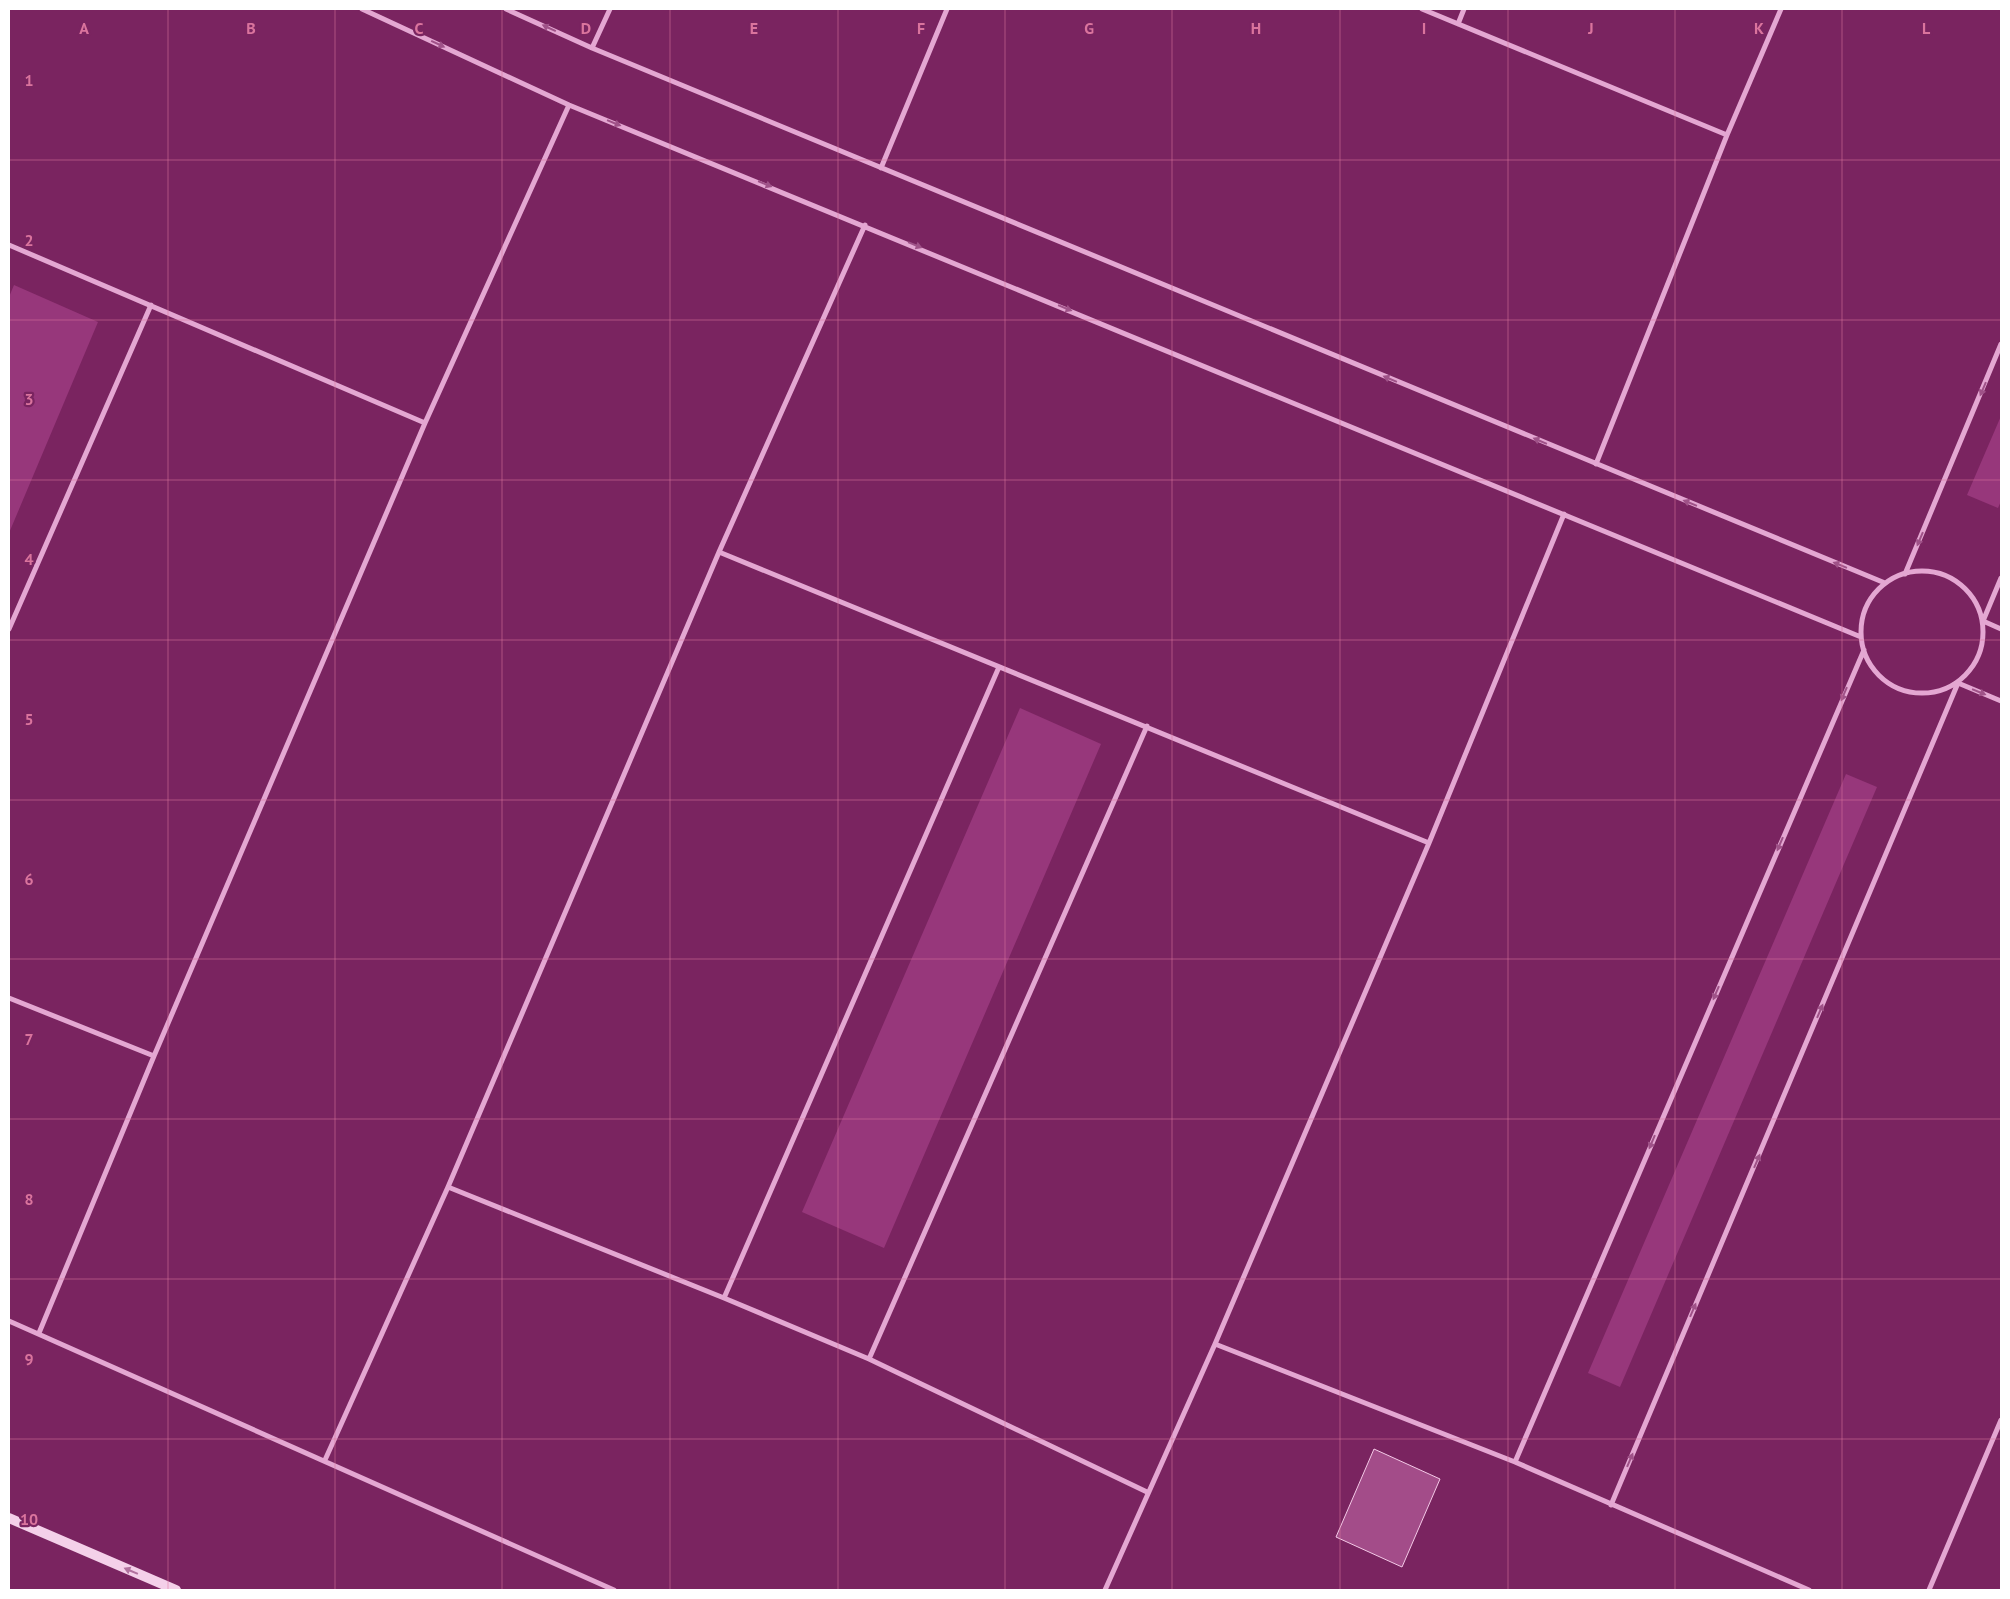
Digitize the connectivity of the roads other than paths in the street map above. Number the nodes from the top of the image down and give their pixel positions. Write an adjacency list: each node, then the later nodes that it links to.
1 (362, 9): 10 (street, one-way to 10)
2 (506, 9): 9 (street, one-way to 2)
3 (610, 9): 9 (street)
4 (947, 9): 12 (street)
5 (1422, 9): 8 (street)
6 (1464, 9): 8 (street)
7 (1781, 9): 11 (street)
8 (1458, 24): 11 (street)
9 (592, 48): 12 (street)
10 (569, 104): 13 (street, one-way to 13); 17 (street)
11 (1726, 135): 18 (street)
12 (881, 168): 18 (street, one-way to 12)
13 (865, 225): 19 (street, one-way to 19); 20 (street)
14 (9, 245): 15 (street)
15 (151, 305): 17 (street); 25 (street)
16 (2001, 344): 21 (street, one-way to 21)
17 (425, 423): 35 (street)
18 (1596, 464): 23 (street, one-way to 18)
19 (1564, 514): 27 (street); 33 (street)
20 (719, 552): 29 (street); 36 (street)
21 (1906, 574): 23 (street); 24 (street)
22 (2001, 578): 24 (street)
23 (1885, 583): 27 (street)
24 (1983, 621): 26 (street); 30 (street)
25 (9, 629)
26 (2001, 629)
27 (1861, 637): 28 (street)
28 (1864, 650): 30 (street); 44 (street, one-way to 44)
29 (999, 667): 32 (street); 37 (street)
30 (1958, 683): 31 (street, one-way to 31); 46 (street, one-way to 30)
31 (2001, 700)
32 (1147, 726): 33 (street); 41 (street)
33 (1429, 843): 40 (street)
34 (9, 998): 35 (street)
35 (154, 1056): 39 (street)
36 (448, 1188): 37 (street); 43 (street)
37 (724, 1298): 41 (street)
38 (9, 1321): 39 (street)
39 (39, 1333): 43 (street)
40 (1215, 1344): 44 (street); 45 (street)
41 (869, 1359): 45 (street)
42 (2001, 1420): 52 (street)
43 (325, 1460): 49 (street)
44 (1515, 1462): 46 (street)
45 (1148, 1492): 50 (street)
46 (1611, 1505): 51 (street)
47 (9, 1518): 48 (main road, one-way to 47)
48 (176, 1590)
49 (614, 1590)
50 (1105, 1590)
51 (1808, 1590)
52 (1929, 1590)

